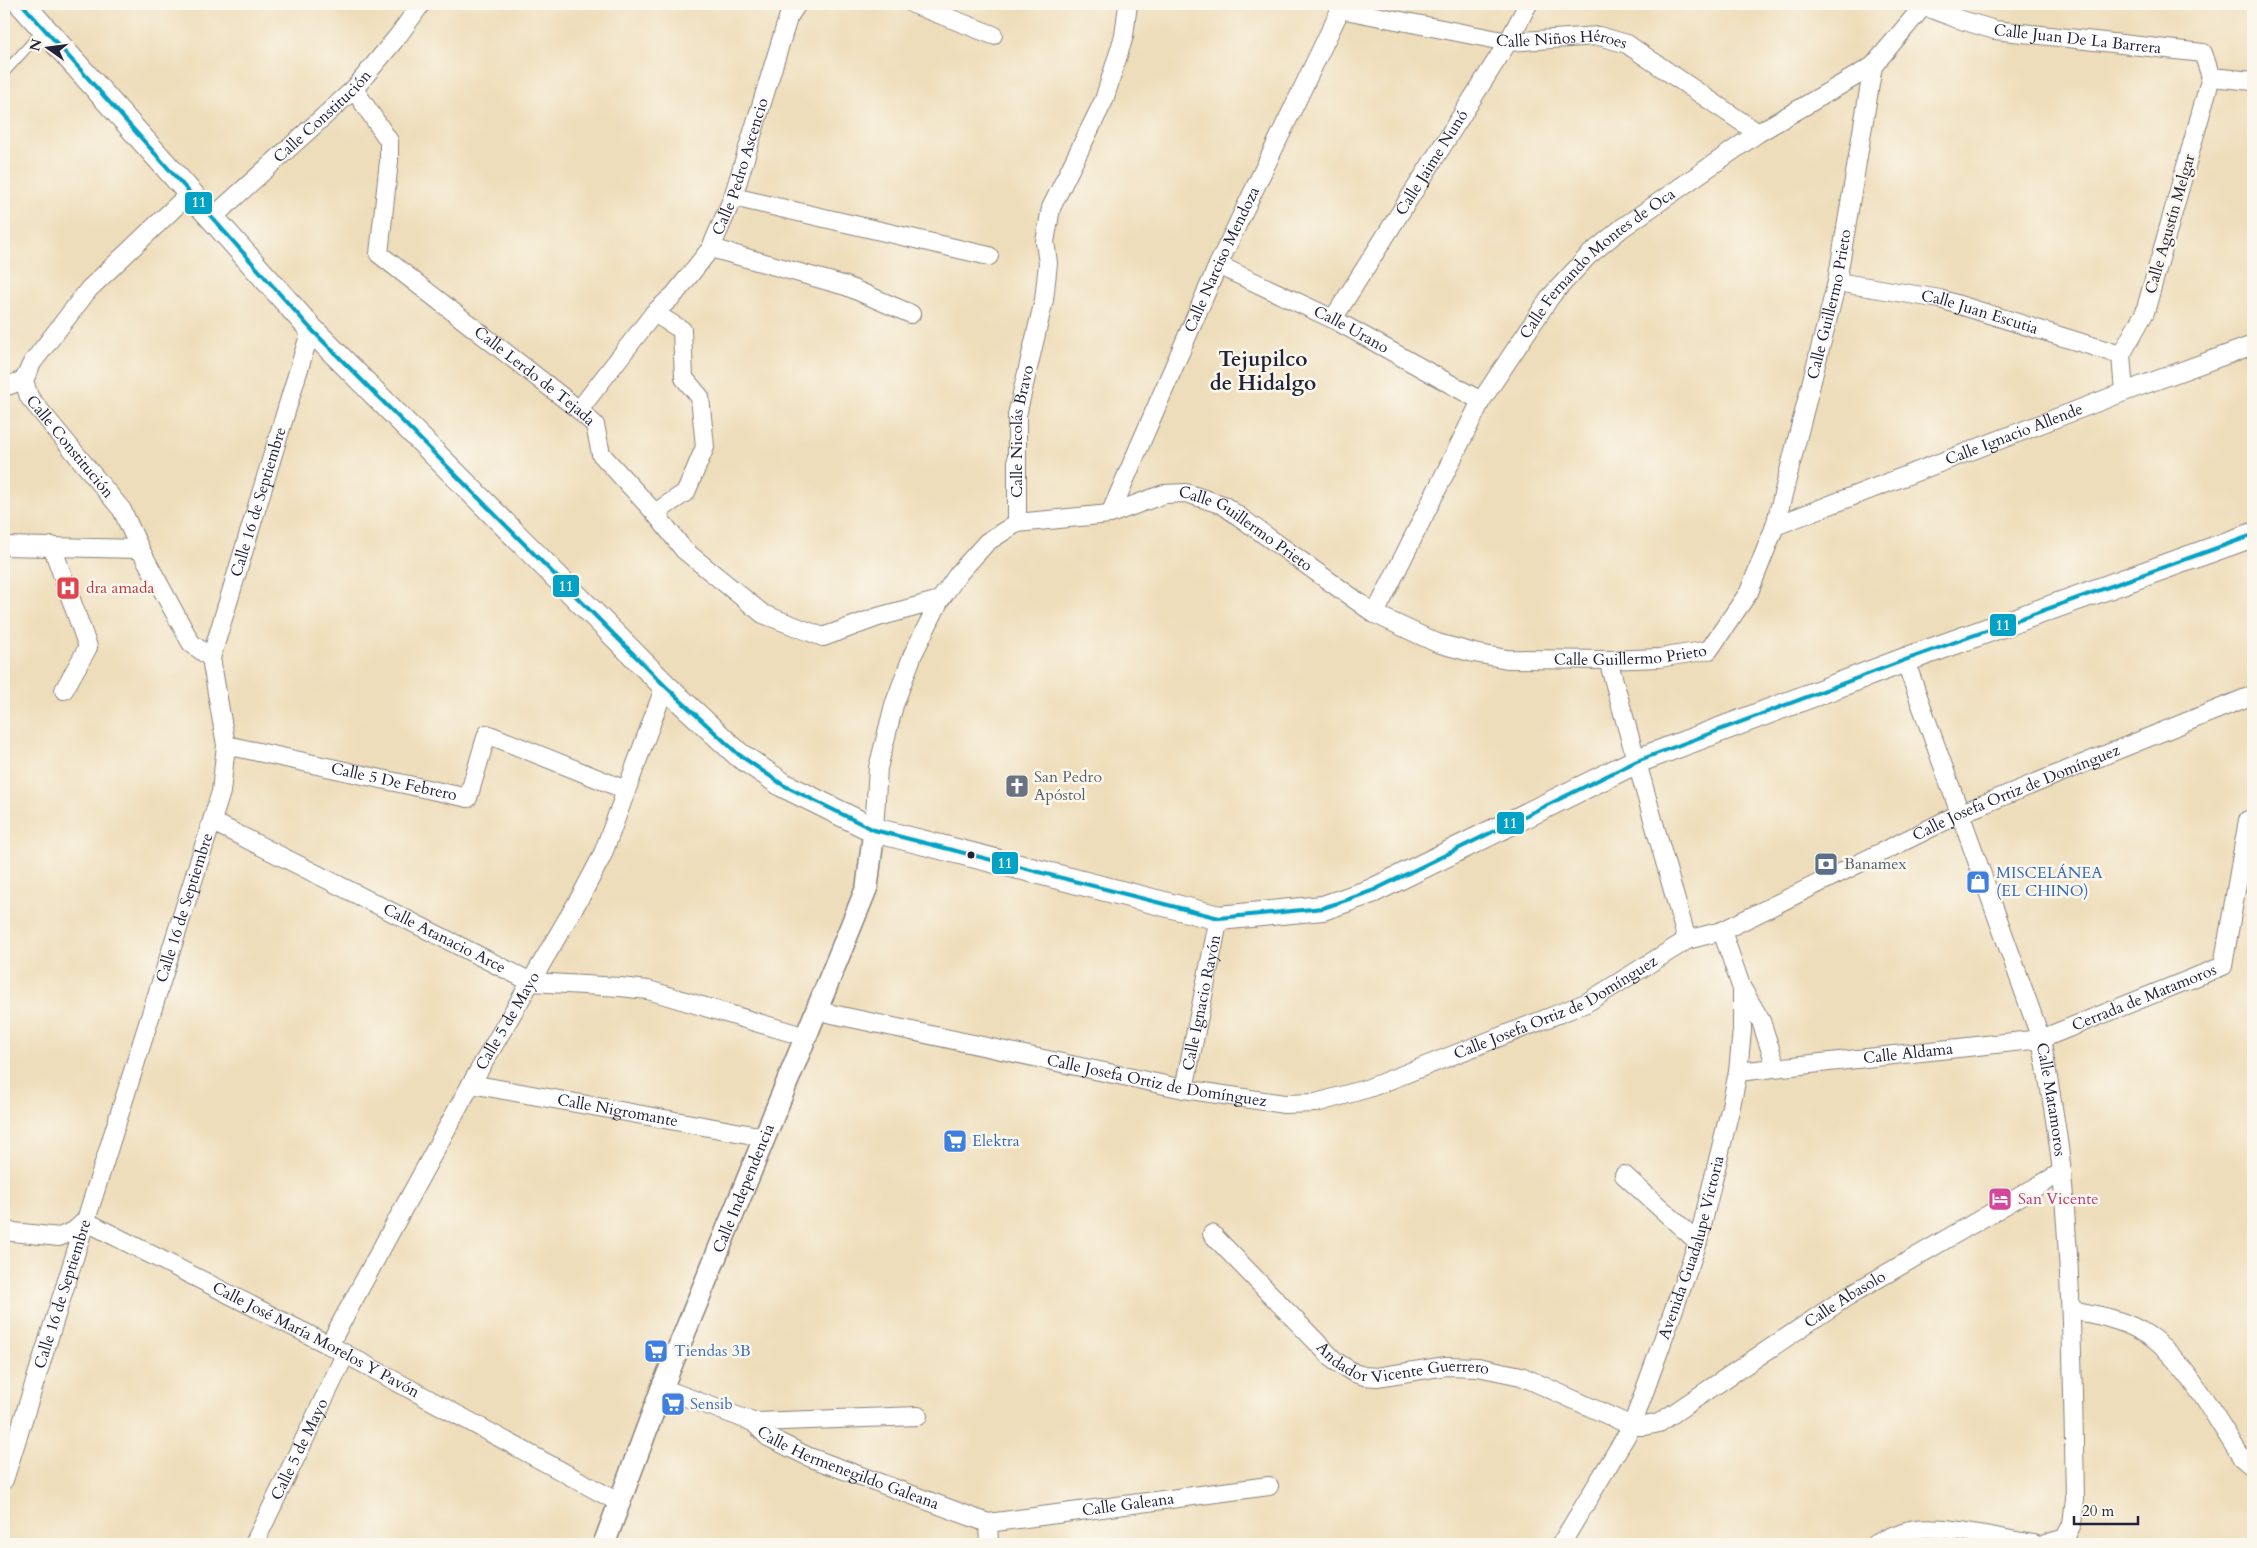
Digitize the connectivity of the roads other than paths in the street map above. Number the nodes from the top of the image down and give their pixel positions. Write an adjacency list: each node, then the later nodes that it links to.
1 (22, 4): 9 (main road)
2 (421, 4): 16 (street, Calle Constitución)
3 (797, 4): 19 (street, Calle Pedro Ascencio)
4 (913, 4): 10 (street)
5 (1128, 4): 38 (street, Calle Nicolás Bravo)
6 (1528, 4): 11 (street, Calle Jaime Nunó)
7 (1925, 5): 12 (street, Calle Fernando Montes de Oca); 14 (street, Calle Juan De La Barrera)
8 (1341, 6): 11 (street, Calle Niños Héroes); 23 (street, Calle Narciso Mendoza)
9 (45, 28): 13 (lane); 18 (main road)
10 (993, 35)
11 (1508, 42): 17 (street, Calle Niños Héroes); 27 (street, Calle Jaime Nunó)
12 (1873, 66): 17 (street, Calle Fernando Montes de Oca); 24 (street, Calle Guillermo Prieto)
13 (4, 73)
14 (2211, 77): 15 (street); 30 (street, Calle Agustín Melgar)
15 (2253, 81)
16 (354, 88): 20 (street, Calle Constitución); 35 (street, Calle Lerdo de Tejada)
17 (1758, 134): 34 (street, Calle Fernando Montes de Oca)
18 (191, 192): 20 (main road); 31 (street, Calle Constitución)
19 (733, 197): 21 (street, Calle Pedro Ascencio); 22 (street)
20 (212, 218): 28 (main road)
21 (711, 248): 25 (street, Calle Pedro Ascencio); 26 (street)
22 (989, 256)
23 (1218, 266): 27 (street, Calle Urano); 37 (street, Calle Narciso Mendoza)
24 (1836, 282): 30 (street, Calle Juan Escutia); 39 (street, Calle Guillermo Prieto)
25 (654, 313): 35 (street, Calle Pedro Ascencio); 36 (street)
26 (911, 314)
27 (1332, 319): 34 (street, Calle Urano)
28 (311, 329): 46 (street, Calle 16 de Septiembre); 49 (main road)
29 (2253, 345): 33 (street, Calle Ignacio Allende)
30 (2121, 355): 33 (street)
31 (24, 380): 32 (street); 43 (street, Calle Constitución)
32 (4, 387)
33 (2124, 392): 39 (street, Calle Ignacio Allende)
34 (1481, 401): 45 (street, Calle Fernando Montes de Oca)
35 (579, 410): 36 (street, Calle Lerdo de Tejada)
36 (655, 513): 44 (street, Calle Lerdo de Tejada)
37 (1110, 514): 38 (street, Calle Guillermo Prieto); 45 (street, Calle Guillermo Prieto)
38 (1017, 523): 44 (street)
39 (1775, 526): 47 (street, Calle Guillermo Prieto)
40 (2253, 535): 48 (main road)
41 (4, 546): 42 (street)
42 (52, 546): 43 (street); 50 (street)
43 (140, 549): 46 (street, Calle Constitución)
44 (940, 600): 58 (street)
45 (1375, 614): 47 (street, Calle Guillermo Prieto)
46 (211, 658): 52 (street, Calle 16 de Septiembre)
47 (1608, 660): 53 (street)
48 (1905, 660): 53 (main road); 55 (street, Calle Matamoros)
49 (665, 686): 54 (street, Calle 5 de Mayo); 58 (main road)
50 (64, 690)
51 (2253, 695): 55 (street, Calle Josefa Ortiz de Domínguez)
52 (226, 744): 54 (street, Calle 5 De Febrero); 57 (street, Calle 16 de Septiembre)
53 (1637, 761): 59 (main road); 61 (street)
54 (626, 790): 62 (street, Calle 5 de Mayo)
55 (1959, 814): 60 (street, Calle Josefa Ortiz de Domínguez); 66 (street, Calle Matamoros)
56 (2248, 820): 66 (street, Cerrada de Matamoros)
57 (213, 822): 62 (street, Calle Atanacio Arce); 74 (street, Calle 16 de Septiembre)
58 (874, 830): 59 (main road); 64 (street, Calle Independencia)
59 (1219, 918): 70 (street, Calle Ignacio Rayón)
60 (1722, 931): 61 (street, Calle Josefa Ortiz de Domínguez); 63 (street, Avenida Guadalupe Victoria)
61 (1687, 940): 70 (street, Calle Josefa Ortiz de Domínguez)
62 (531, 982): 65 (street, Calle Atanacio Arce); 69 (street, Calle 5 de Mayo)
63 (1742, 989): 67 (street); 68 (street, Avenida Guadalupe Victoria)
64 (818, 1011): 65 (street, Calle Independencia); 70 (street, Calle Josefa Ortiz de Domínguez)
65 (806, 1037): 71 (street, Calle Independencia)
66 (2041, 1039): 67 (street, Calle Aldama); 72 (street, Calle Matamoros)
67 (1776, 1067): 68 (street, Calle Aldama)
68 (1738, 1072): 77 (street, Avenida Guadalupe Victoria)
69 (470, 1084): 71 (street, Calle Nigromante); 79 (street, Calle 5 de Mayo)
70 (1184, 1089)
71 (764, 1137): 81 (street, Calle Independencia)
72 (2062, 1172): 78 (street, Calle Matamoros); 84 (street, Calle Abasolo)
73 (1624, 1175): 77 (street)
74 (85, 1222): 75 (street); 79 (street, Calle José María Morelos Y Pavón); 86 (street, Calle 16 de Septiembre)
75 (4, 1231)
76 (1212, 1234): 84 (street, Andador Vicente Guerrero)
77 (1698, 1242): 84 (street, Avenida Guadalupe Victoria)
78 (2071, 1310): 85 (street); 96 (street, Calle Matamoros)
79 (329, 1345): 80 (street, Calle José María Morelos Y Pavón)
80 (345, 1355): 88 (street, Calle José María Morelos Y Pavón); 90 (street, Calle 5 de Mayo)
81 (662, 1388): 83 (street, Calle Hermenegildo Galeana); 88 (street, Calle Independencia)
82 (918, 1416): 83 (street)
83 (753, 1422): 89 (street, Calle Hermenegildo Galeana)
84 (1632, 1426): 93 (street, Avenida Guadalupe Victoria)
85 (2253, 1467)
86 (4, 1480)
87 (1269, 1486): 89 (street, Calle Galeana)
88 (620, 1503): 91 (street, Calle Independencia)
89 (988, 1523): 92 (street)
90 (254, 1544)
91 (604, 1544)
92 (989, 1544)
93 (1561, 1544)
94 (1875, 1544): 95 (street)
95 (2034, 1544)
96 (2045, 1544)

